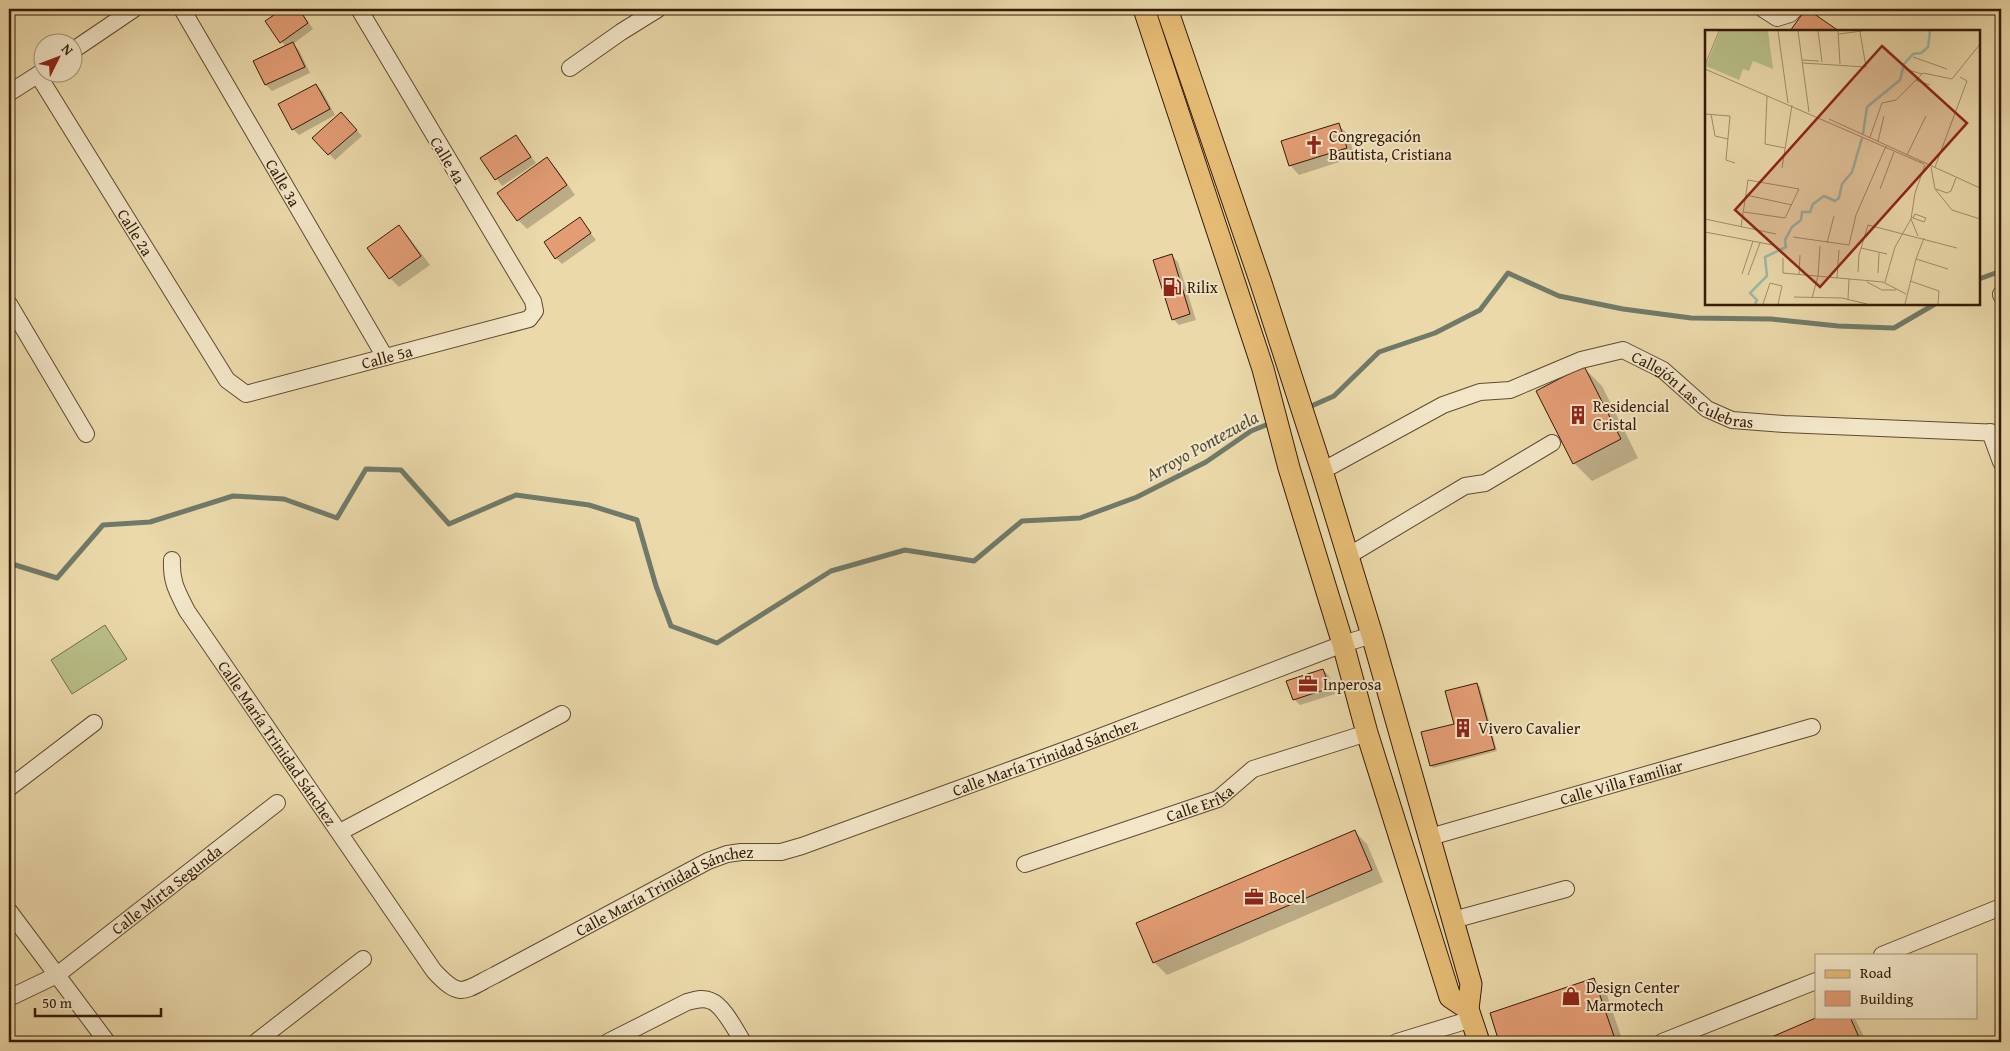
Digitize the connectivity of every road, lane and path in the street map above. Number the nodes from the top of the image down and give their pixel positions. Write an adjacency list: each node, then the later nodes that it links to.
1 (134, 9): 9 (street)
2 (182, 9): 16 (street, Calle 3a)
3 (359, 9): 15 (street, Calle 4a)
4 (658, 9): 10 (street)
5 (1144, 9): 26 (main road)
6 (1167, 9): 22 (main road)
7 (1762, 9): 8 (street)
8 (1795, 9)
9 (82, 44)
10 (570, 68)
11 (32, 79): 13 (street)
12 (45, 82): 17 (street, Calle 2a)
13 (9, 93)
14 (9, 304): 19 (street)
15 (535, 311): 16 (street, Calle 5a)
16 (384, 357): 17 (street, Calle 5a)
17 (236, 388)
18 (1995, 432): 21 (street); 22 (street, Callejón Las Culebras)
19 (86, 434)
20 (1552, 443): 23 (street)
21 (2001, 462)
22 (1320, 464): 23 (main road)
23 (1348, 556): 25 (main road)
24 (172, 560): 33 (street, Calle María Trinidad Sánchez)
25 (1372, 635): 26 (street, Calle María Trinidad Sánchez); 34 (main road)
26 (1343, 644): 30 (main road); 33 (street, Calle María Trinidad Sánchez)
27 (562, 714): 33 (street)
28 (94, 723): 31 (street)
29 (1812, 727): 34 (street, Calle Villa Familiar)
30 (1367, 732): 35 (street, Calle Erika); 45 (main road)
31 (9, 788)
32 (278, 803): 42 (street, Calle Mirta Segunda)
33 (340, 832)
34 (1430, 837): 39 (main road)
35 (1025, 864)
36 (1566, 890): 39 (street)
37 (2001, 907): 40 (street)
38 (9, 911): 42 (street)
39 (1453, 920): 45 (main road)
40 (1884, 954)
41 (363, 960): 47 (street)
42 (57, 975): 44 (street, Calle Mirta Segunda); 46 (street)
43 (1815, 981): 52 (street)
44 (9, 998)
45 (1470, 1014): 50 (street); 51 (main road)
46 (107, 1042)
47 (256, 1042)
48 (608, 1042): 49 (street)
49 (742, 1042)
50 (1397, 1042)
51 (1479, 1042)
52 (1662, 1042)

